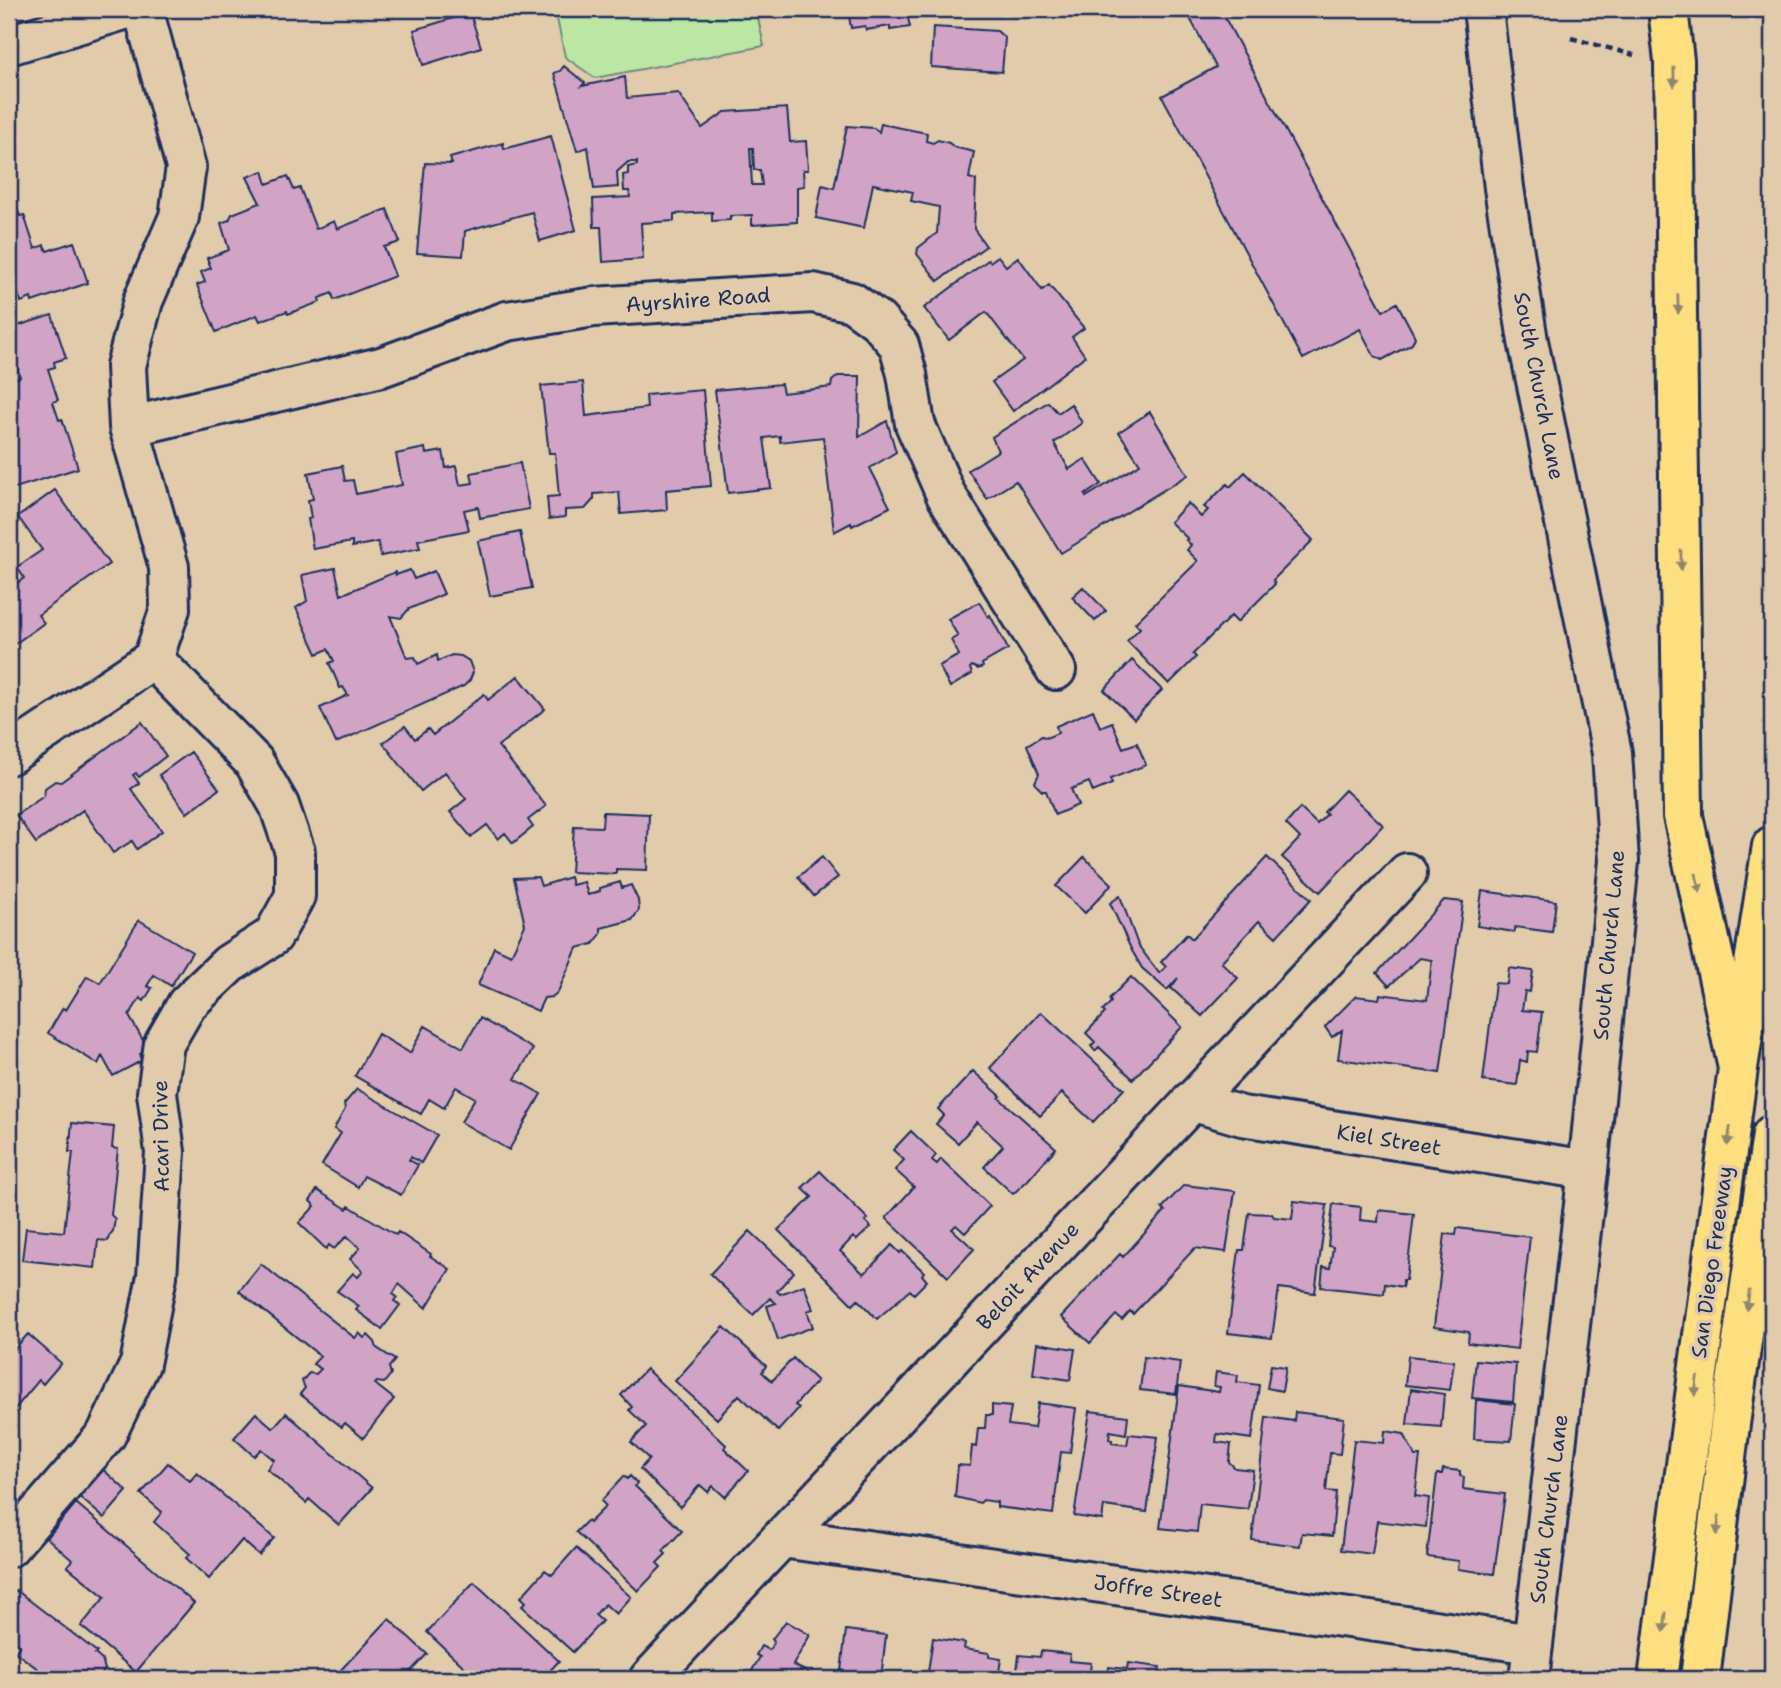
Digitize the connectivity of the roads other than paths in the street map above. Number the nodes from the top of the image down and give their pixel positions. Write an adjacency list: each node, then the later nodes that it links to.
1 (127, 9): 5 (street)
2 (143, 9): 7 (street)
3 (1483, 9): 16 (street, South Church Lane)
4 (1668, 9): 13 (highway, one-way to 13)
5 (78, 17): 6 (street)
6 (9, 45)
7 (129, 427): 8 (street); 9 (street, Ayrshire Road)
8 (153, 659): 10 (street); 18 (street, Acari Drive)
9 (1056, 670)
10 (9, 755)
11 (1772, 846): 13 (highway, San Diego Freeway)
12 (1407, 873): 14 (street, Beloit Avenue)
13 (1738, 1068): 21 (highway, San Diego Freeway, one-way to 21)
14 (1191, 1101): 16 (street, Kiel Street); 17 (street, Beloit Avenue)
15 (1772, 1135): 22 (highway, one-way to 22)
16 (1588, 1170): 19 (street, South Church Lane)
17 (782, 1538): 19 (street, Joffre Street); 20 (street, Beloit Avenue)
18 (9, 1547)
19 (1531, 1662)
20 (649, 1679)
21 (1658, 1679)
22 (1700, 1679)

